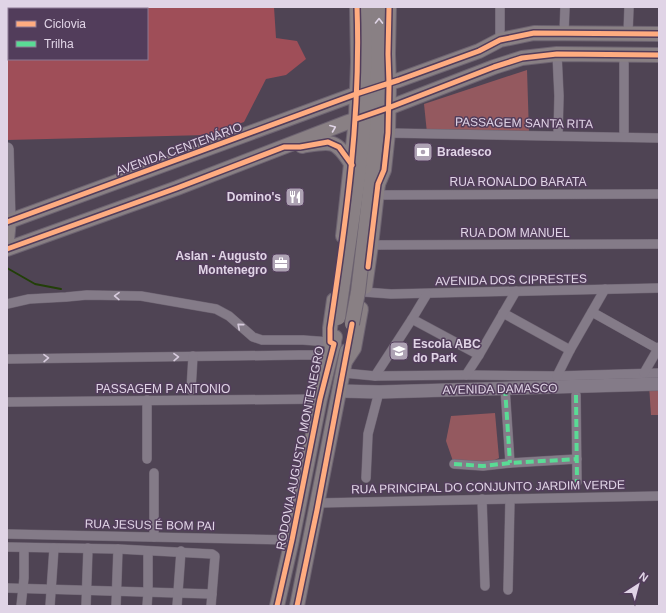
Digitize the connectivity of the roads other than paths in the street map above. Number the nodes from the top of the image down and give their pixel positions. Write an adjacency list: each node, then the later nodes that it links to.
1 (357, 7): 16 (main road, RODOVIA AUGUSTO MONTENEGRO)
2 (365, 7): 47 (main road, bridge)
3 (379, 7): 56 (main road, one-way to 3, bridge)
4 (389, 7): 12 (main road)
5 (500, 7): 11 (street)
6 (565, 7): 8 (street)
7 (629, 7): 9 (street)
8 (564, 33): 9 (main road, AVENIDA CENTENÁRIO); 11 (main road, AVENIDA CENTENÁRIO)
9 (628, 34): 10 (main road, AVENIDA CENTENÁRIO)
10 (659, 34)
11 (500, 40): 17 (main road, AVENIDA CENTENÁRIO)
12 (388, 54): 16 (main road); 17 (main road)
13 (556, 54): 14 (main road); 20 (main road); 23 (street)
14 (624, 54): 15 (main road); 24 (street)
15 (659, 55)
16 (358, 69): 18 (main road, RODOVIA AUGUSTO MONTENEGRO); 19 (main road)
17 (389, 84): 18 (main road, AVENIDA CENTENÁRIO); 20 (main road)
18 (356, 94): 19 (main road, AVENIDA CENTENÁRIO); 21 (main road, RODOVIA AUGUSTO MONTENEGRO)
19 (335, 102): 31 (main road, AVENIDA CENTENÁRIO)
20 (388, 108): 21 (main road); 22 (main road)
21 (356, 119): 26 (main road, one-way to 21); 28 (main road, RODOVIA AUGUSTO MONTENEGRO)
22 (388, 133): 23 (street, PASSAGEM SANTA RITA); 29 (main road)
23 (558, 135): 24 (street, PASSAGEM SANTA RITA)
24 (624, 137): 25 (street, PASSAGEM SANTA RITA)
25 (659, 138)
26 (284, 147): 28 (main road); 35 (main road)
27 (7, 150): 31 (street)
28 (352, 160): 29 (main road); 47 (main road, RODOVIA AUGUSTO MONTENEGRO)
29 (377, 190): 30 (street, RUA RONALDO BARATA); 34 (main road)
30 (659, 194)
31 (8, 222): 32 (main road)
32 (7, 240)
33 (659, 244): 34 (street, RUA DOM MANUEL)
34 (371, 245): 38 (main road)
35 (7, 249)
36 (659, 288): 37 (street, AVENIDA DOS CIPRESTES)
37 (605, 290): 39 (street, AVENIDA DOS CIPRESTES); 42 (street)
38 (364, 292): 40 (street, AVENIDA DOS CIPRESTES); 56 (main road)
39 (516, 292): 40 (street, AVENIDA DOS CIPRESTES); 43 (street)
40 (427, 294): 44 (street)
41 (7, 304): 45 (street, one-way to 41)
42 (592, 312): 48 (street); 49 (street)
43 (503, 313): 49 (street); 51 (street)
44 (412, 319): 51 (street); 60 (street)
45 (262, 340): 46 (street); 53 (street)
46 (316, 341): 47 (street); 50 (street)
47 (332, 343): 55 (main road, RODOVIA AUGUSTO MONTENEGRO)
48 (659, 348): 57 (street)
49 (570, 350): 61 (street)
50 (315, 355): 53 (street); 55 (street)
51 (479, 355): 59 (street)
52 (193, 356): 53 (street); 54 (street, one-way to 52); 64 (street)
53 (260, 356)
54 (7, 359)
55 (330, 360): 68 (main road, RODOVIA AUGUSTO MONTENEGRO)
56 (345, 366): 60 (street, AVENIDA DAMASCO); 65 (main road)
57 (644, 373): 58 (street, AVENIDA DAMASCO); 61 (street, AVENIDA DAMASCO)
58 (659, 373)
59 (466, 375): 60 (street, AVENIDA DAMASCO); 61 (street, AVENIDA DAMASCO)
60 (376, 376)
61 (557, 376)
62 (659, 384): 63 (street, AVENIDA DAMASCO)
63 (505, 388): 66 (street, AVENIDA DAMASCO); 73 (street)
64 (191, 390)
65 (340, 391): 66 (street, AVENIDA DAMASCO); 81 (main road)
66 (379, 392): 76 (street)
67 (576, 395): 72 (street)
68 (320, 399): 69 (street, PASSAGEM P ANTONIO); 84 (main road, RODOVIA AUGUSTO MONTENEGRO)
69 (148, 400): 70 (street, PASSAGEM P ANTONIO); 71 (street)
70 (7, 402)
71 (147, 459)
72 (577, 459): 73 (street); 77 (street)
73 (510, 463): 74 (street)
74 (454, 464)
75 (154, 473): 83 (street)
76 (366, 478)
77 (577, 482)
78 (659, 496): 80 (street, RUA PRINCIPAL DO CONJUNTO JARDIM VERDE)
79 (482, 499): 80 (street, RUA PRINCIPAL DO CONJUNTO JARDIM VERDE); 81 (street, RUA PRINCIPAL DO CONJUNTO JARDIM VERDE); 92 (street)
80 (510, 499): 97 (street)
81 (318, 503): 110 (main road)
82 (7, 534): 83 (street, RUA JESUS É BOM PAI)
83 (154, 537): 84 (street, RUA JESUS É BOM PAI)
84 (292, 540): 109 (main road, RODOVIA AUGUSTO MONTENEGRO)
85 (7, 547): 86 (street)
86 (24, 548): 87 (street); 94 (street)
87 (54, 548): 88 (street); 95 (street)
88 (88, 548): 89 (street); 96 (street)
89 (118, 549): 90 (street); 98 (street)
90 (148, 551): 91 (street); 99 (street)
91 (181, 551): 100 (street); 101 (street)
92 (484, 586)
93 (7, 588): 94 (street)
94 (23, 588): 95 (street); 102 (street)
95 (51, 588): 96 (street); 103 (street)
96 (87, 590): 98 (street); 104 (street)
97 (508, 590)
98 (117, 591): 99 (street); 105 (street)
99 (148, 592): 100 (street); 106 (street)
100 (178, 592): 101 (street); 107 (street)
101 (212, 594): 108 (street)
102 (21, 606)
103 (50, 606)
104 (86, 606)
105 (116, 606)
106 (147, 606)
107 (177, 606)
108 (211, 606)
109 (277, 606)
110 (297, 606)

